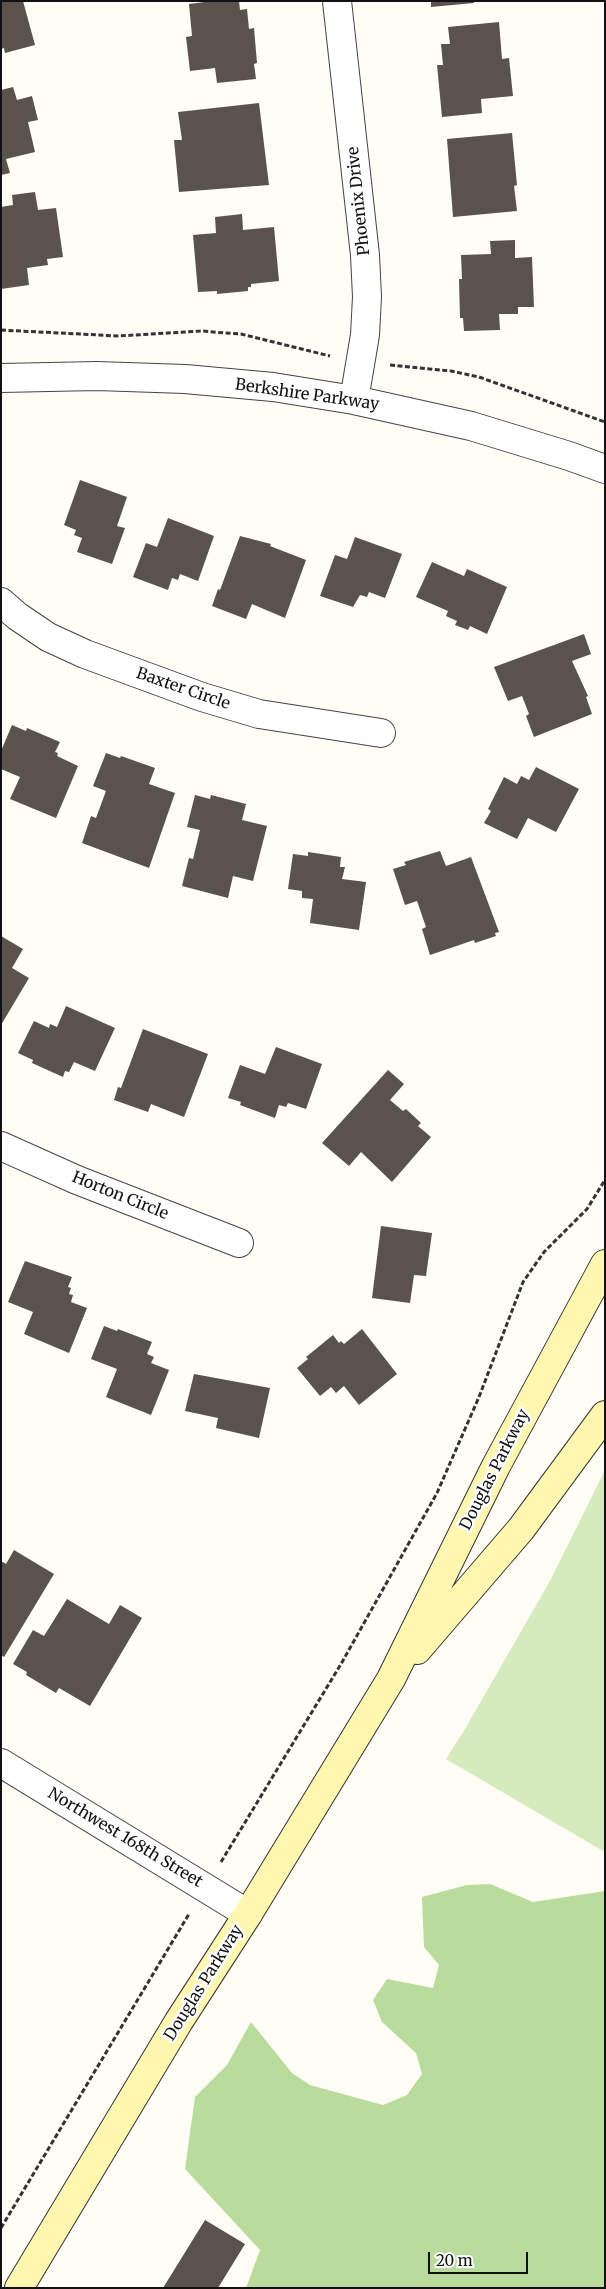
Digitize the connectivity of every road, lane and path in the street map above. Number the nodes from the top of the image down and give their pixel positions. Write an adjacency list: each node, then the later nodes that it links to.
1 (337, 1): 3 (street, Phoenix Drive)
2 (1, 330): 3 (path)
3 (361, 361): 5 (street, Phoenix Drive); 6 (path)
4 (1, 378): 5 (street, Berkshire Parkway)
5 (354, 400): 7 (street, Berkshire Parkway)
6 (605, 422)
7 (605, 469)
8 (1, 602): 9 (street, Baxter Circle)
9 (381, 733)
10 (1, 1146): 12 (street, Horton Circle)
11 (605, 1180): 17 (path)
12 (240, 1243)
13 (605, 1264): 15 (main road, Douglas Parkway)
14 (605, 1415): 15 (main road, Douglas Parkway)
15 (391, 1679): 19 (main road, Douglas Parkway)
16 (1, 1763): 19 (street, Northwest 168th Street)
17 (220, 1864)
18 (192, 1910): 20 (path)
19 (248, 1914): 21 (main road, Douglas Parkway)
20 (1, 2228)
21 (19, 2288)

